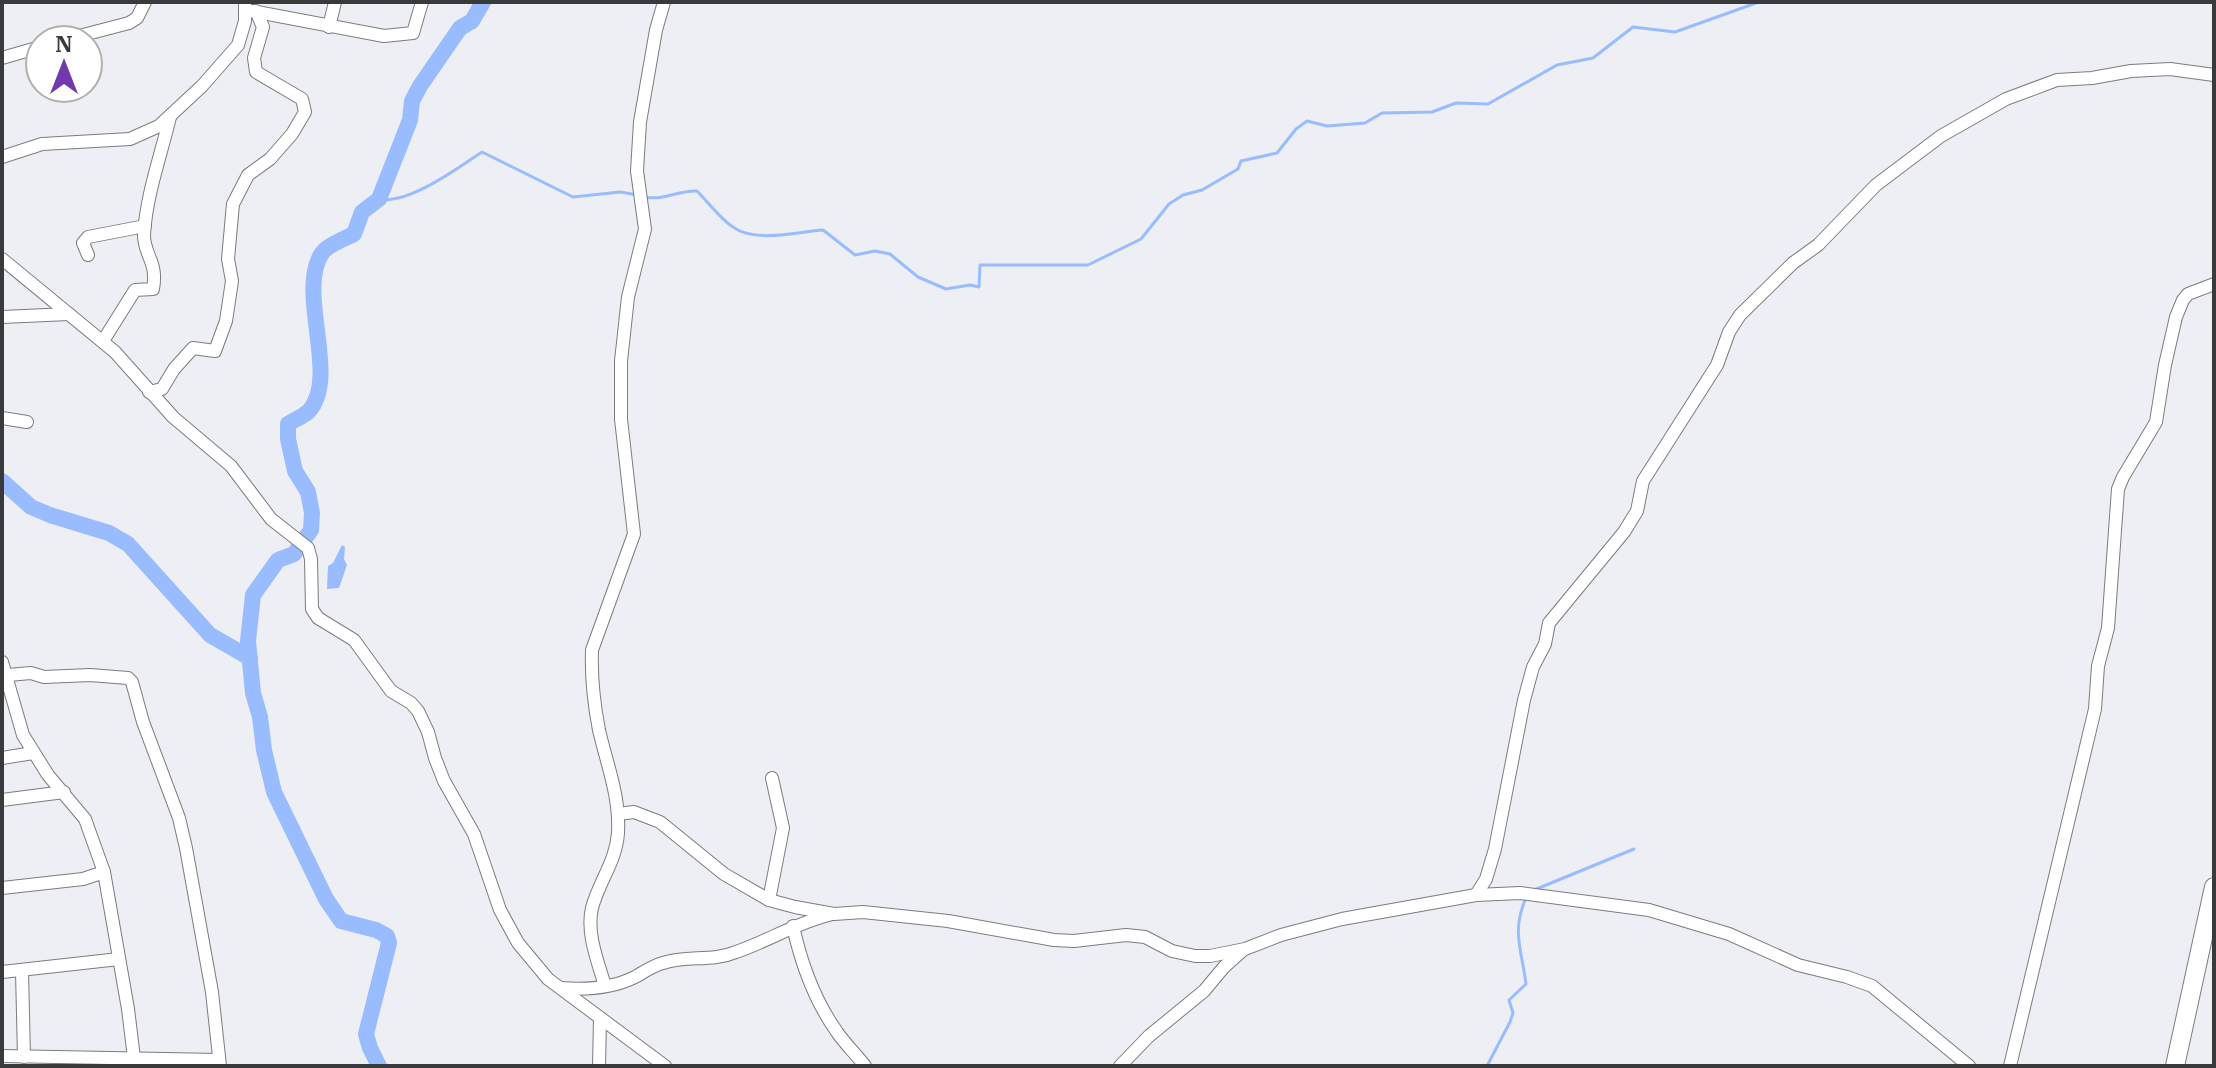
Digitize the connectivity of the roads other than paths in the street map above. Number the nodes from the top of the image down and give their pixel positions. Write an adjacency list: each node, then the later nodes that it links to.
1 (145, 2): 7 (street)
2 (335, 2): 6 (street)
3 (422, 2): 6 (street)
4 (664, 2): 30 (street)
5 (248, 8): 6 (street); 11 (street); 20 (street)
6 (329, 27)
7 (104, 30)
8 (24, 52): 9 (street)
9 (2, 58)
10 (2214, 75): 34 (street)
11 (170, 117): 12 (street); 13 (street)
12 (2, 157)
13 (145, 226): 14 (street); 19 (street)
14 (88, 255)
15 (2, 259): 17 (street)
16 (2214, 284): 54 (street)
17 (69, 314): 18 (street); 19 (street)
18 (2, 317)
19 (103, 341): 20 (street)
20 (149, 392): 43 (street)
21 (2, 418): 22 (street)
22 (27, 422)
23 (2, 662): 24 (street)
24 (6, 680): 25 (street); 48 (street)
25 (33, 753): 26 (street); 28 (street)
26 (2, 758)
27 (772, 778): 35 (street)
28 (64, 792): 29 (street); 31 (street)
29 (2, 800)
30 (618, 814): 35 (street); 42 (street)
31 (104, 872): 33 (street); 39 (street)
32 (2214, 887): 55 (highway)
33 (2, 888)
34 (1476, 895): 38 (street); 53 (street)
35 (769, 900): 36 (street)
36 (834, 914): 37 (street); 38 (street)
37 (793, 926): 42 (street); 51 (street)
38 (1245, 949): 52 (street)
39 (119, 959): 40 (street); 47 (street)
40 (22, 971): 41 (street); 46 (street)
41 (2, 972)
42 (605, 986): 43 (street)
43 (558, 987): 44 (street)
44 (600, 1019): 49 (street); 50 (street)
45 (2, 1056): 46 (street)
46 (24, 1057): 47 (street)
47 (135, 1062): 48 (street)
48 (219, 1063)
49 (599, 1066)
50 (665, 1066)
51 (865, 1066)
52 (1120, 1066)
53 (1969, 1066)
54 (2010, 1066)
55 (2175, 1066)

